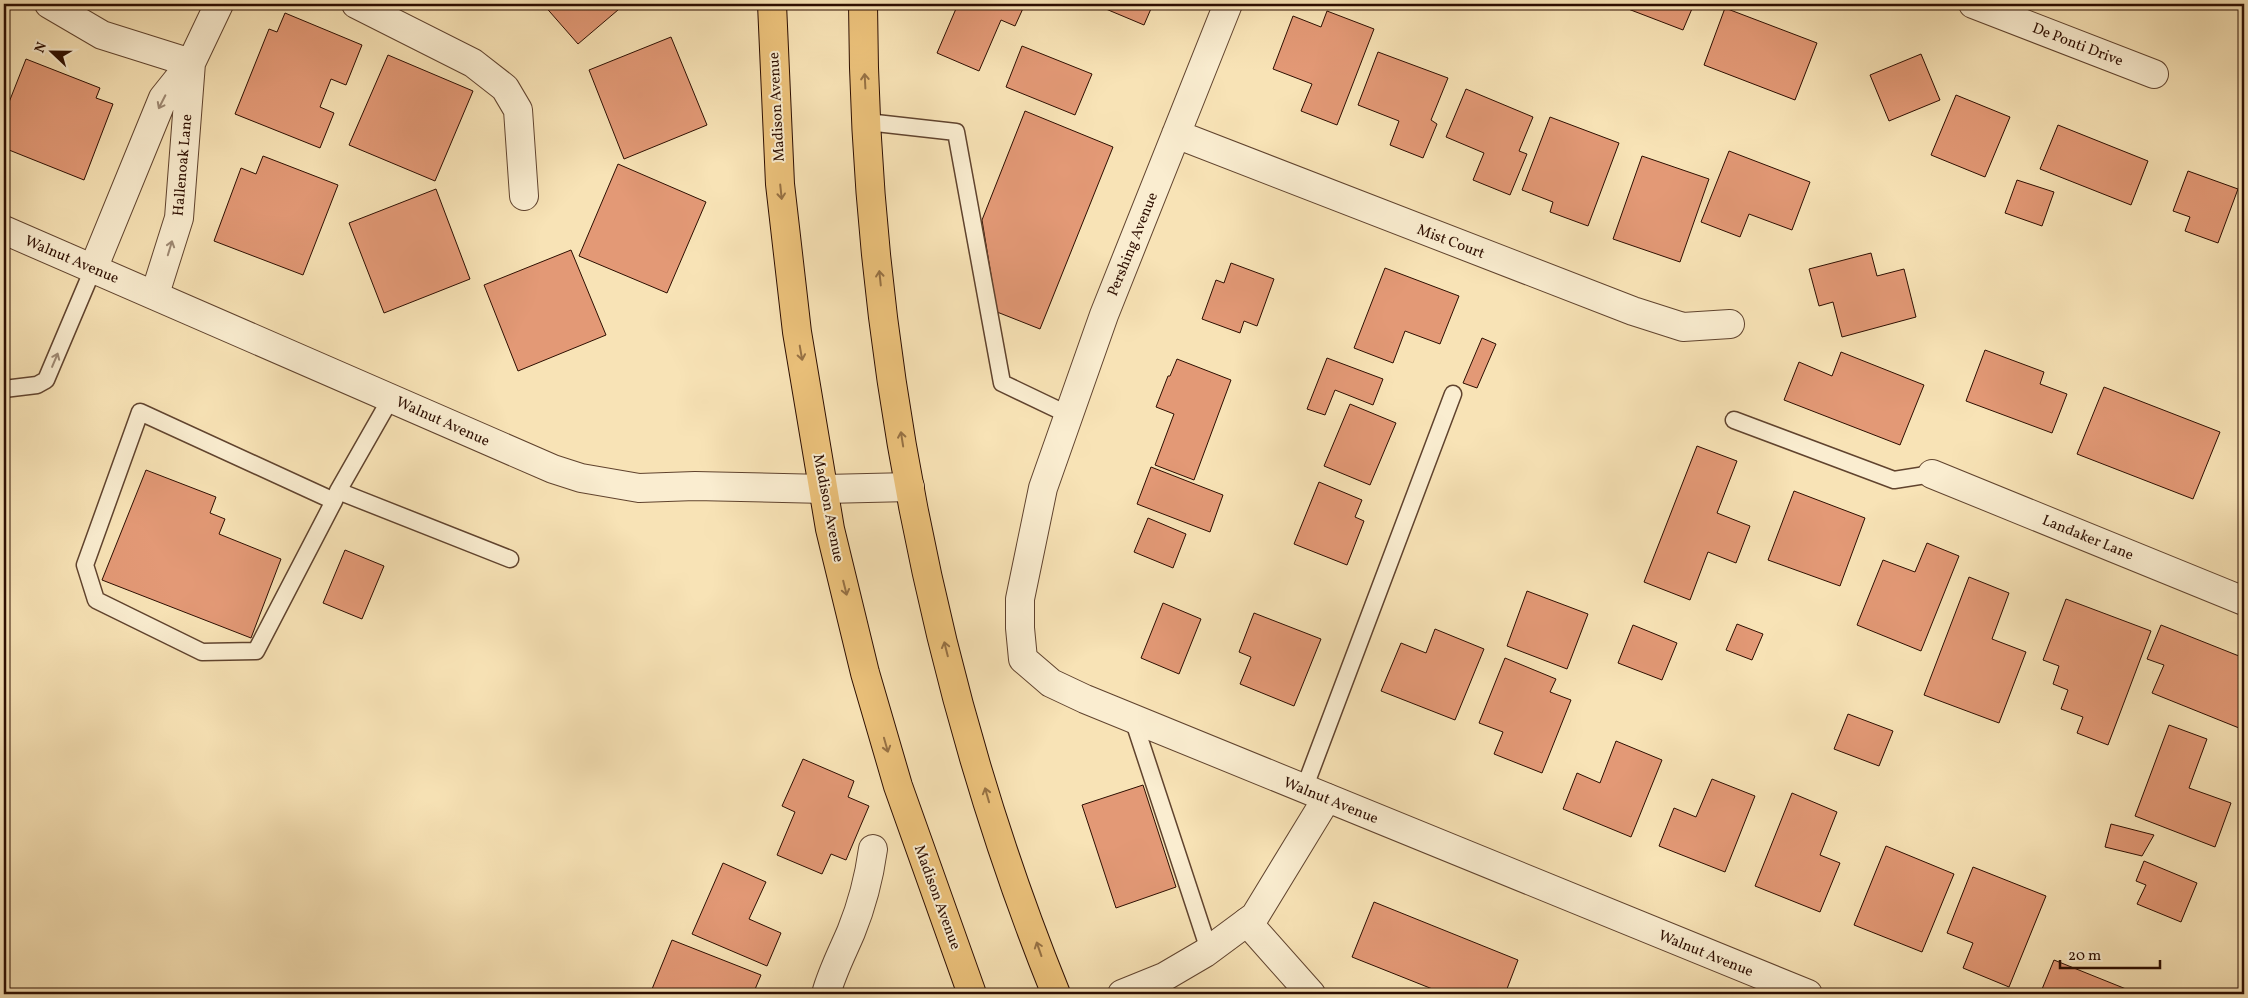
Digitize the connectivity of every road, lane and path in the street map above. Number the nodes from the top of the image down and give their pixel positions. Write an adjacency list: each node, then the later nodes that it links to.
1 (49, 4): 8 (street)
2 (219, 4): 8 (street, Hallenoak Lane)
3 (356, 4): 12 (street)
4 (772, 4): 25 (main road, Madison Avenue, one-way to 25)
5 (863, 4): 10 (main road, one-way to 5)
6 (1228, 4): 11 (street, Pershing Avenue)
7 (1973, 4): 9 (street, De Ponti Drive)
8 (191, 63): 14 (street, Hallenoak Lane, one-way to 14); 15 (street, Hallenoak Lane, one-way to 8)
9 (2154, 74)
10 (867, 122): 20 (lane); 23 (main road, one-way to 10)
11 (1176, 134): 16 (street, Mist Court); 20 (street, Pershing Avenue)
12 (524, 196)
13 (4, 230): 14 (street, Walnut Avenue)
14 (93, 269): 15 (street, Walnut Avenue); 17 (lane, one-way to 14)
15 (155, 294): 19 (street, Walnut Avenue)
16 (1730, 324)
17 (4, 390)
18 (1453, 394): 30 (lane)
19 (391, 398): 25 (street, Walnut Avenue); 26 (lane)
20 (1069, 415): 24 (street, Pershing Avenue)
21 (1734, 420): 22 (lane)
22 (1932, 474): 28 (street, Landaker Lane)
23 (910, 487): 25 (street, Walnut Avenue); 36 (main road, one-way to 23)
24 (1043, 488): 29 (street, Walnut Avenue)
25 (825, 489): 35 (main road, Madison Avenue, one-way to 35)
26 (336, 496): 26 (lane); 27 (lane)
27 (510, 559)
28 (2244, 601)
29 (1133, 719): 30 (street, Walnut Avenue); 33 (lane)
30 (1316, 794): 32 (street); 39 (street, Walnut Avenue)
31 (873, 849): 34 (street)
32 (1247, 922): 33 (street); 38 (street)
33 (1209, 950): 37 (street)
34 (826, 994)
35 (972, 994)
36 (1056, 994)
37 (1122, 994)
38 (1311, 994)
39 (1808, 994)

